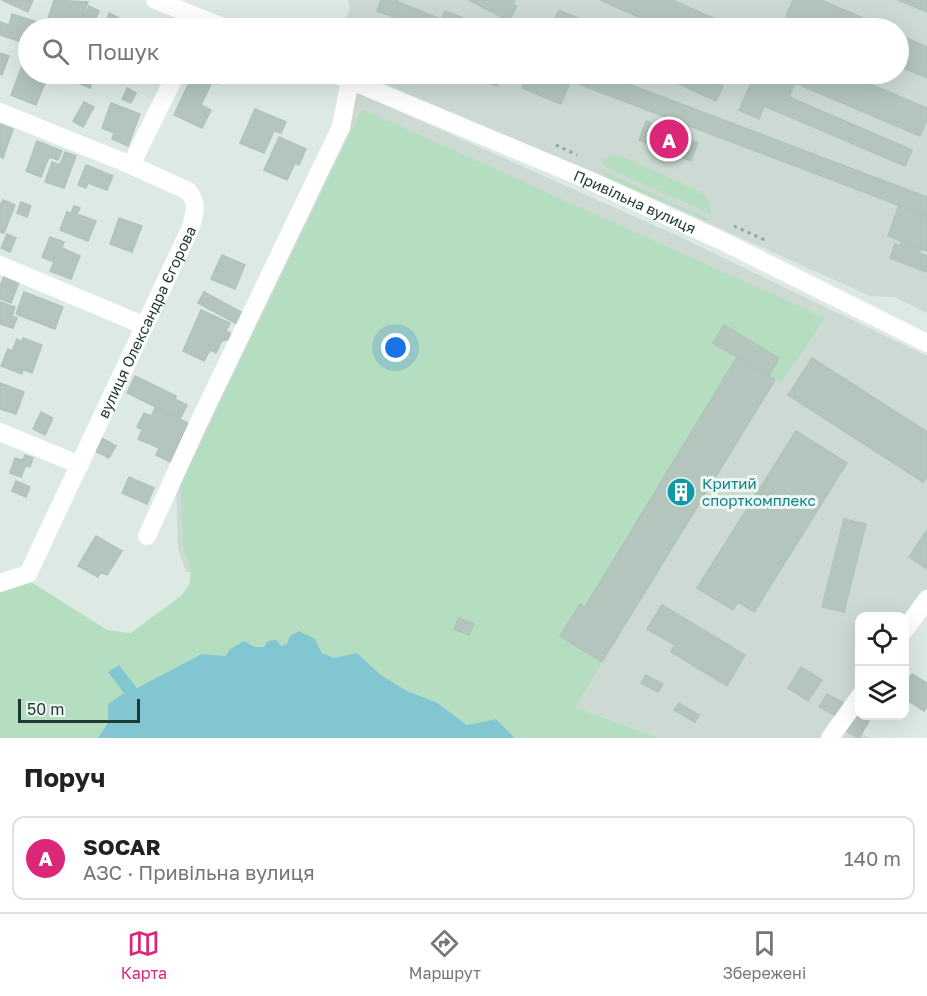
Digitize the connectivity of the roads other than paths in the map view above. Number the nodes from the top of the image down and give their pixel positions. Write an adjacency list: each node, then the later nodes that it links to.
1 (155, 0): 2 (street)
2 (194, 15)
3 (171, 84): 7 (street)
4 (342, 84): 13 (street)
5 (359, 84): 10 (street, Привільна вулиця)
6 (0, 112): 7 (street, вулиця Олександра Єгорова)
7 (131, 165): 9 (street, вулиця Олександра Єгорова)
8 (0, 265): 9 (street)
9 (143, 325): 12 (street, вулиця Олександра Єгорова)
10 (927, 343)
11 (0, 432): 12 (street)
12 (80, 465): 14 (street, вулиця Олександра Єгорова)
13 (147, 536)
14 (0, 583)
15 (927, 599): 16 (street)
16 (909, 625)
17 (855, 703): 18 (street)
18 (830, 738)

